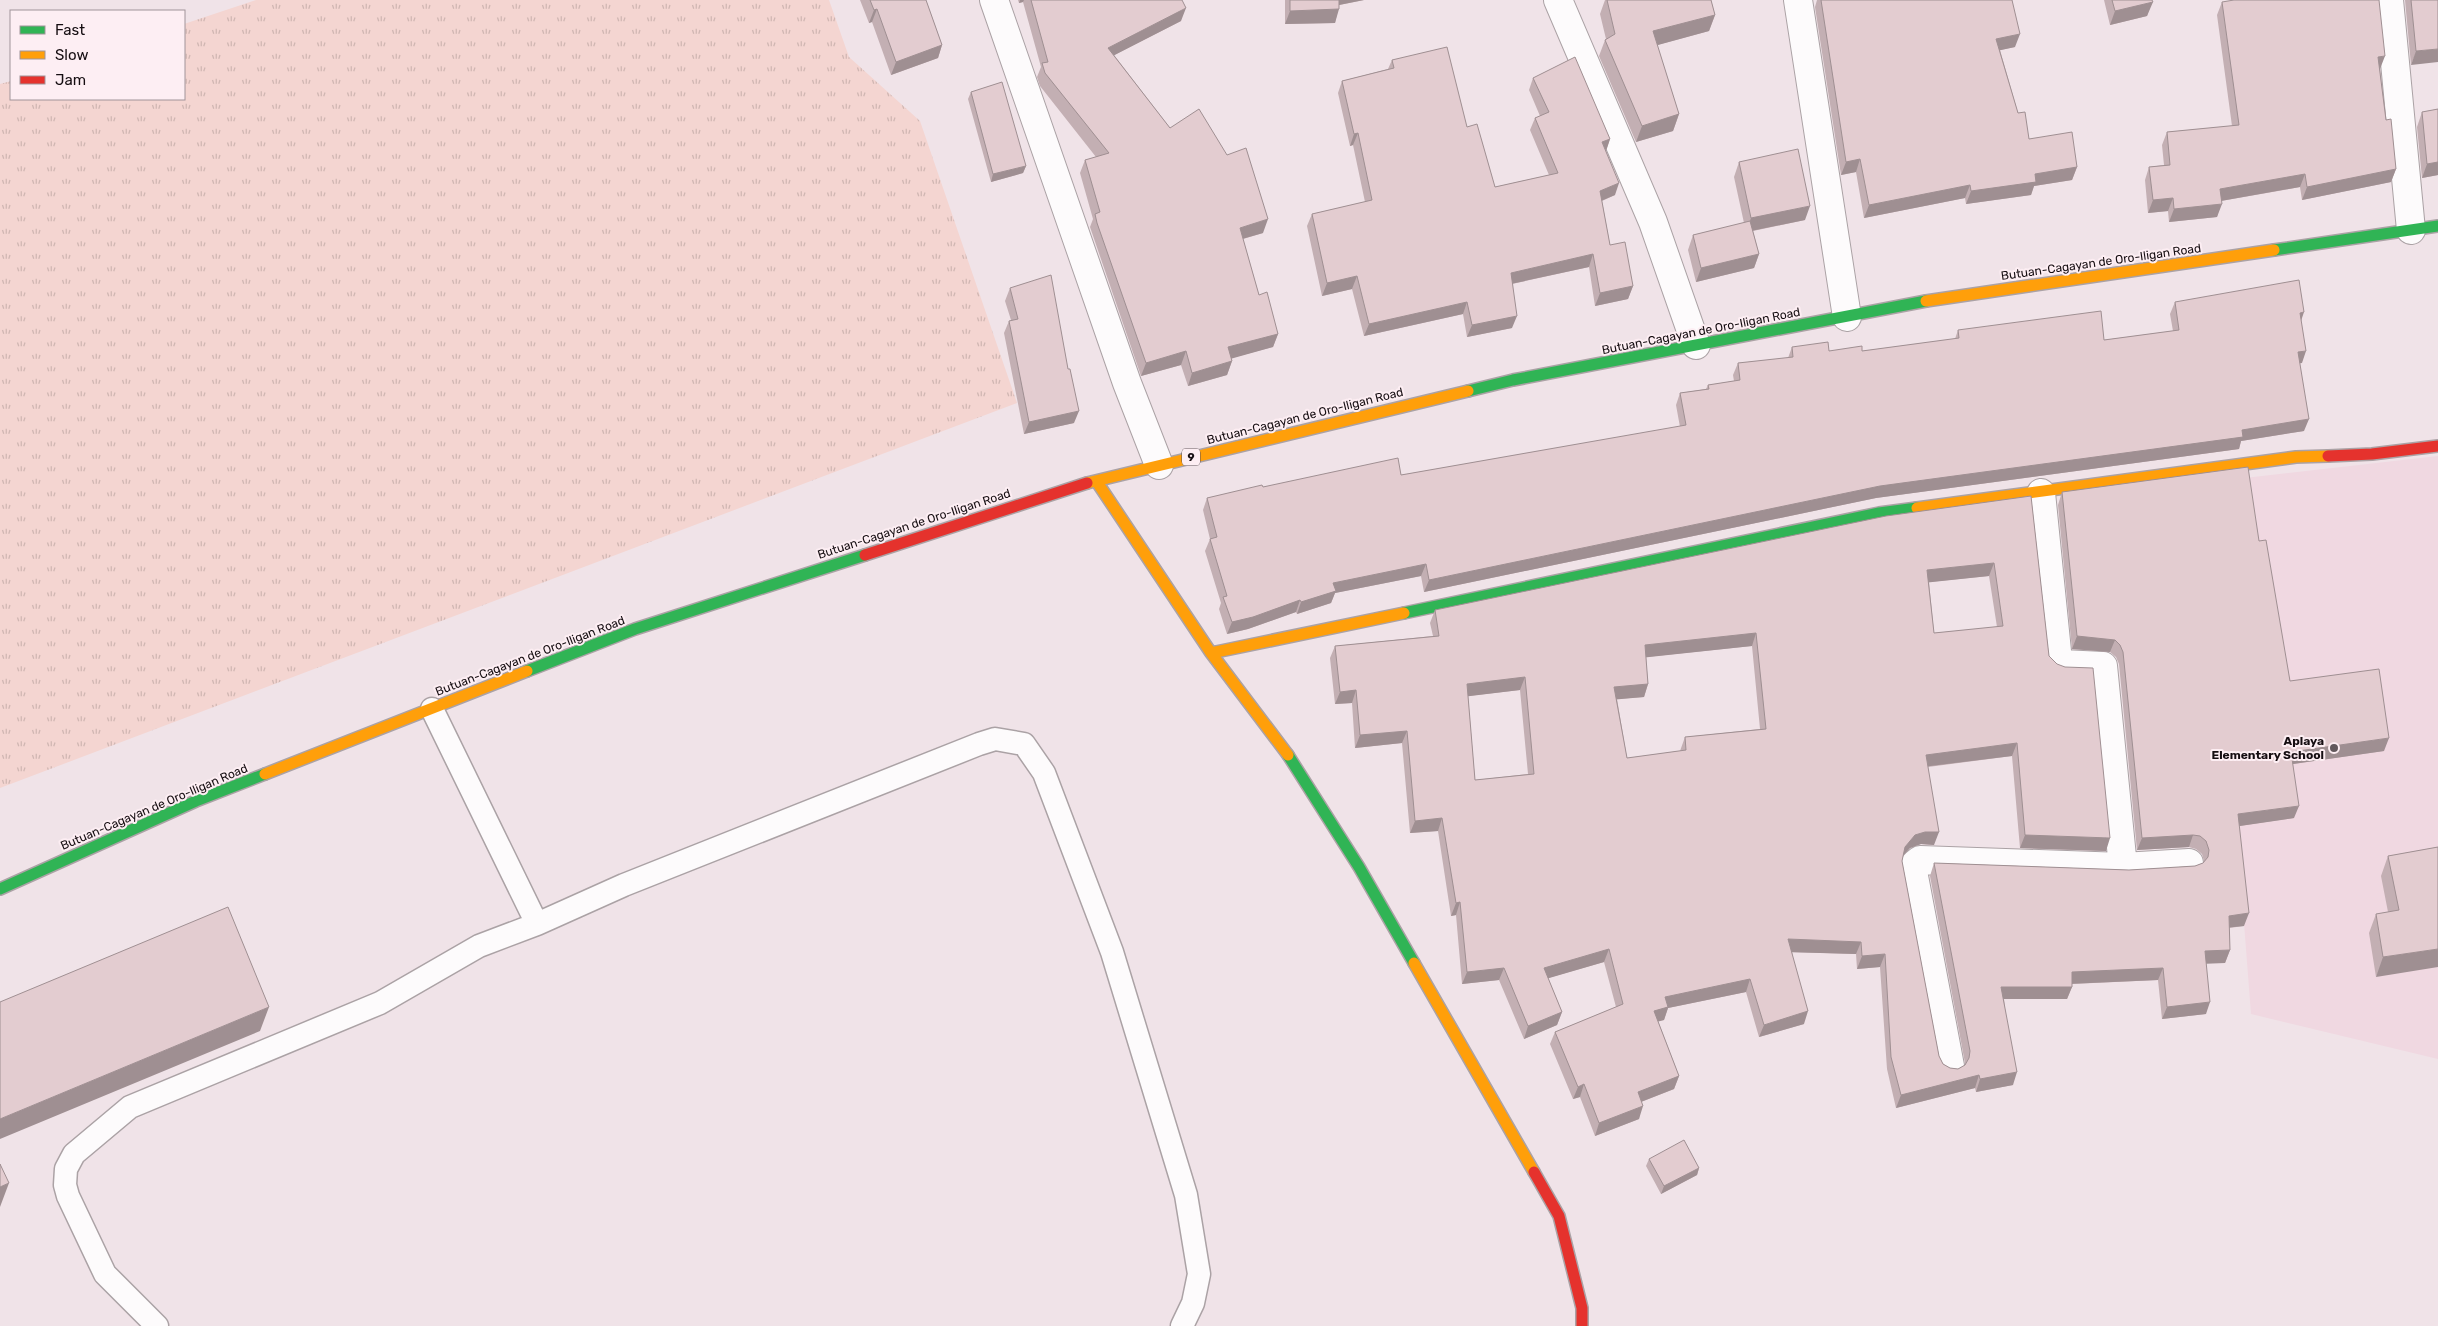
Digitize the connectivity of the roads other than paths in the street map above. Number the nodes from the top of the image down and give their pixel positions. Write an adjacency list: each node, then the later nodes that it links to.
1 (994, 0): 10 (street)
2 (1558, 0): 8 (street)
3 (1798, 0): 7 (street)
4 (2389, 0): 6 (street)
5 (2438, 226): 6 (main road, Butuan-Cagayan de Oro-Iligan Road / 9)
6 (2411, 230): 7 (main road, Butuan-Cagayan de Oro-Iligan Road / 9)
7 (1847, 317): 8 (main road, Butuan-Cagayan de Oro-Iligan Road / 9)
8 (1696, 345): 10 (main road, Butuan-Cagayan de Oro-Iligan Road / 9)
9 (2438, 446): 12 (main road)
10 (1160, 465): 11 (main road, Butuan-Cagayan de Oro-Iligan Road / 9)
11 (1097, 482): 13 (main road); 14 (main road, Butuan-Cagayan de Oro-Iligan Road / 9)
12 (2041, 493): 13 (main road); 16 (street)
13 (1211, 653): 22 (main road)
14 (432, 709): 17 (main road, Butuan-Cagayan de Oro-Iligan Road / 9); 18 (lane)
15 (2189, 863): 16 (street)
16 (2123, 867): 19 (street)
17 (0, 889)
18 (537, 924): 20 (lane); 21 (lane)
19 (1950, 1066)
20 (157, 1326)
21 (1182, 1326)
22 (1582, 1326)

